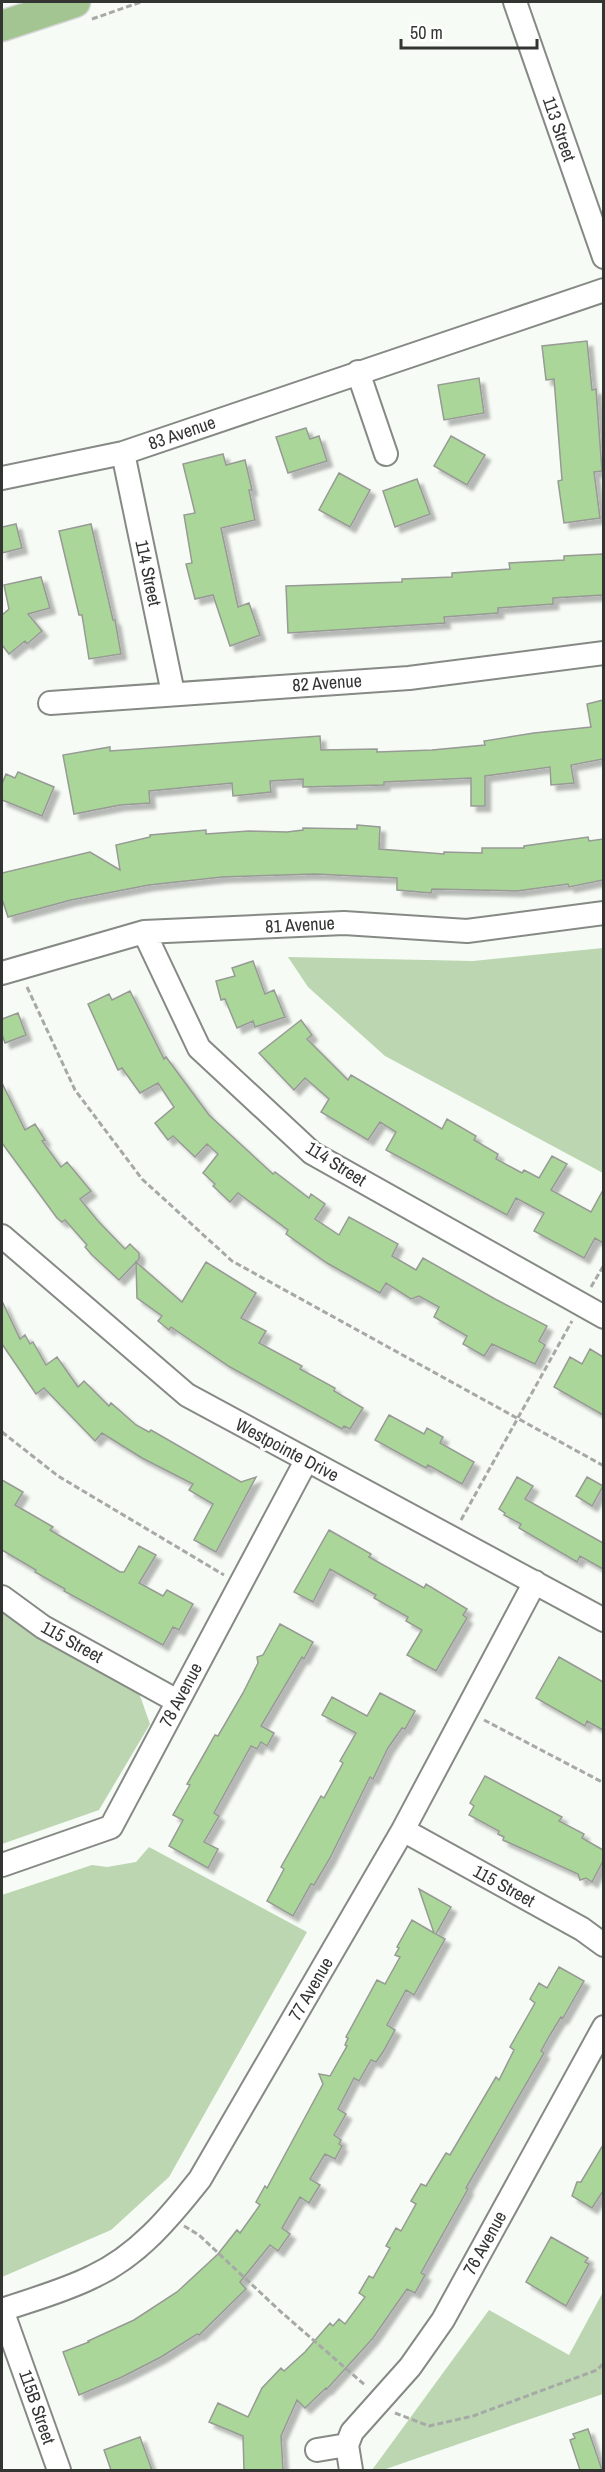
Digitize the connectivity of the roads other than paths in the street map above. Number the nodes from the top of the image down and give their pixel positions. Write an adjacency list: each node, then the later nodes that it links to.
1 (46, 2): 2 (main road)
2 (74, 2): 4 (main road)
3 (515, 2): 5 (street, 113 Street)
4 (2, 26)
5 (603, 257)
6 (603, 290): 7 (street, 83 Avenue)
7 (358, 372): 8 (street, 83 Avenue); 9 (street)
8 (123, 453): 10 (street, 83 Avenue); 12 (street, 114 Street)
9 (386, 454)
10 (2, 478)
11 (603, 653): 12 (street, 82 Avenue)
12 (173, 693): 13 (street, 82 Avenue)
13 (50, 703)
14 (603, 913): 15 (street, 81 Avenue)
15 (144, 932): 16 (street, 81 Avenue); 18 (street, 114 Street)
16 (10, 971)
17 (2, 1236): 19 (street, Westpointe Drive)
18 (603, 1317)
19 (306, 1461): 20 (street, Westpointe Drive); 23 (street, 78 Avenue)
20 (535, 1582): 22 (street, Westpointe Drive); 24 (street, 77 Avenue)
21 (2, 1597): 23 (street, 115 Street)
22 (603, 1620)
23 (177, 1701): 25 (street, 78 Avenue)
24 (403, 1830): 26 (street, 115 Street); 28 (street, 77 Avenue)
25 (2, 1865)
26 (603, 1945)
27 (603, 2027): 29 (street, 76 Avenue)
28 (2, 2310): 31 (street, 115B Street)
29 (347, 2445): 30 (street); 32 (street)
30 (317, 2450)
31 (59, 2470)
32 (351, 2470)

